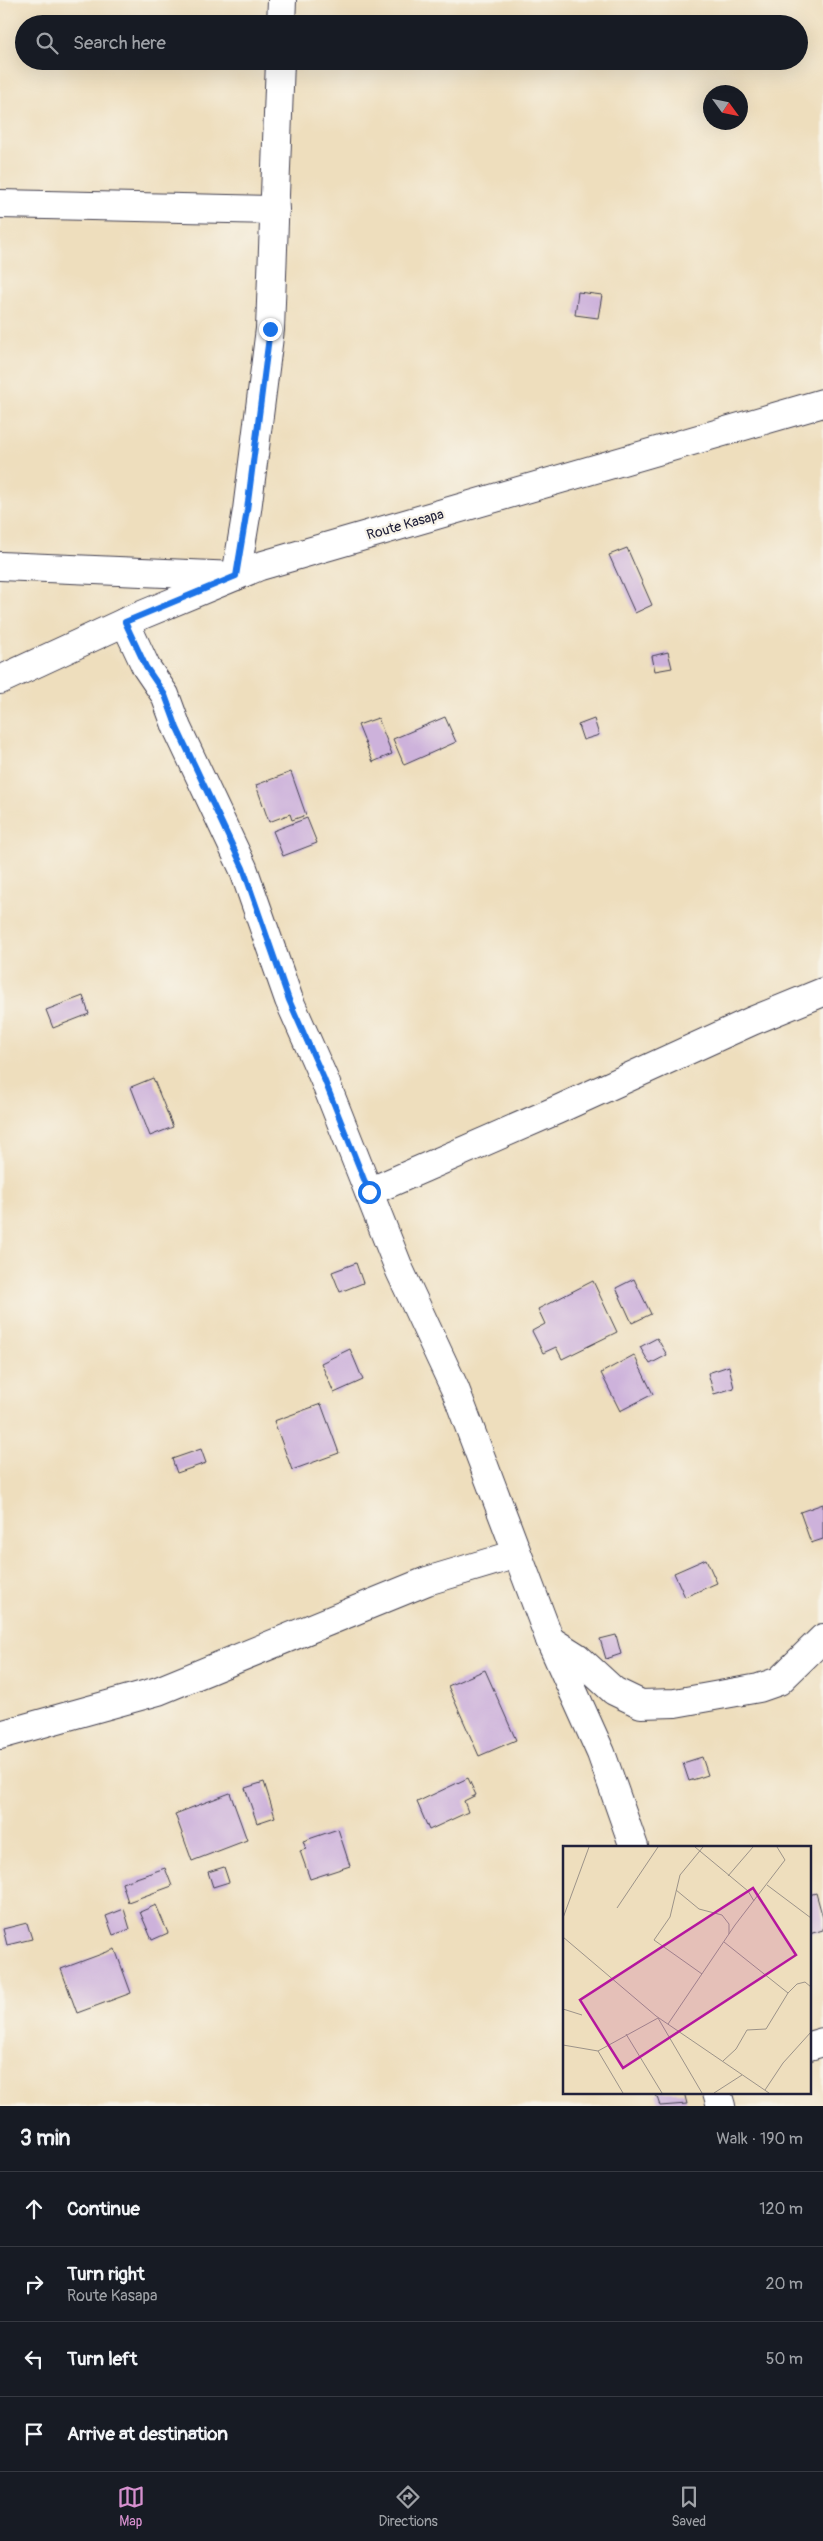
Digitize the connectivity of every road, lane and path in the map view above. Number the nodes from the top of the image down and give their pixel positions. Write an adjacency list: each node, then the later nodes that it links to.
1 (282, 0): 2 (street)
2 (281, 15)
3 (280, 70): 5 (street)
4 (0, 204): 5 (street)
5 (275, 210): 8 (street)
6 (823, 403): 8 (street, Route Kasapa)
7 (0, 566): 8 (street)
8 (236, 576): 9 (street, Route Kasapa)
9 (125, 622): 10 (street, Route Kasapa); 12 (street)
10 (0, 680)
11 (823, 992): 12 (street)
12 (369, 1192): 13 (street)
13 (517, 1554): 15 (street); 16 (street)
14 (823, 1638): 15 (street)
15 (550, 1640): 17 (street)
16 (0, 1735)
17 (634, 1846)
18 (823, 2042): 19 (street)
19 (810, 2046)

